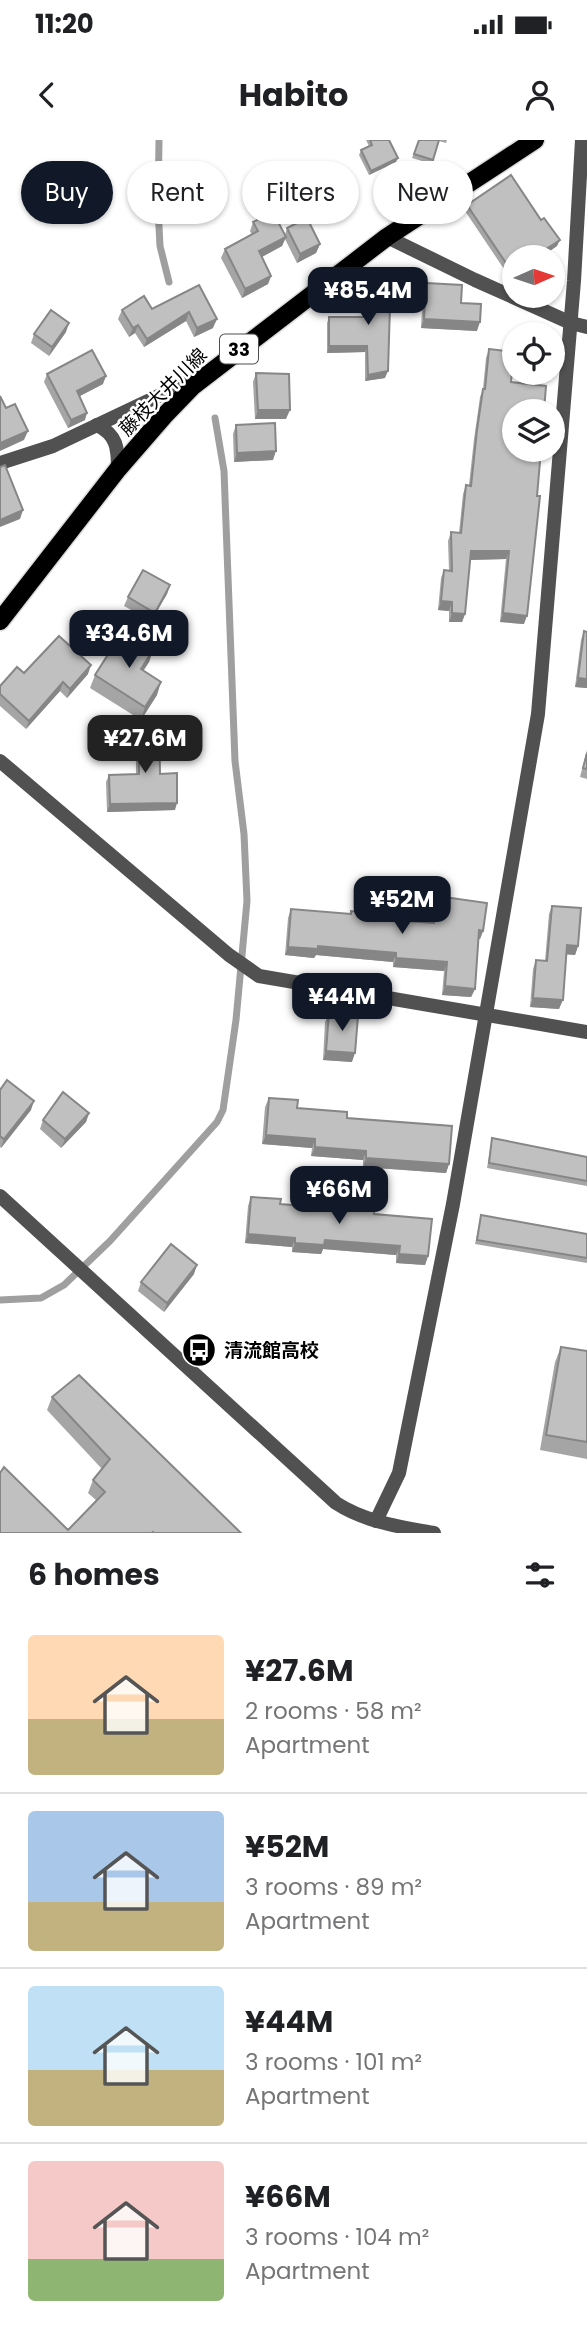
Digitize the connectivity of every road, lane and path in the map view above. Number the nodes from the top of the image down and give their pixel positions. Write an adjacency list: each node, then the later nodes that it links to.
1 (535, 140): 3 (main road, 藤枝大井川線 / 33)
2 (582, 140): 4 (street)
3 (387, 237): 4 (street); 6 (main road, 藤枝大井川線 / 33)
4 (571, 323): 5 (street); 12 (street)
5 (587, 327)
6 (224, 360): 7 (street); 9 (main road, 藤枝大井川線 / 33)
7 (97, 425): 8 (street); 9 (street)
8 (0, 463)
9 (118, 469): 10 (main road, 藤枝大井川線 / 33)
10 (0, 621)
11 (0, 761): 12 (street)
12 (485, 1016): 13 (street); 15 (street)
13 (587, 1032)
14 (0, 1196): 15 (street)
15 (378, 1521): 16 (street)
16 (434, 1533)

